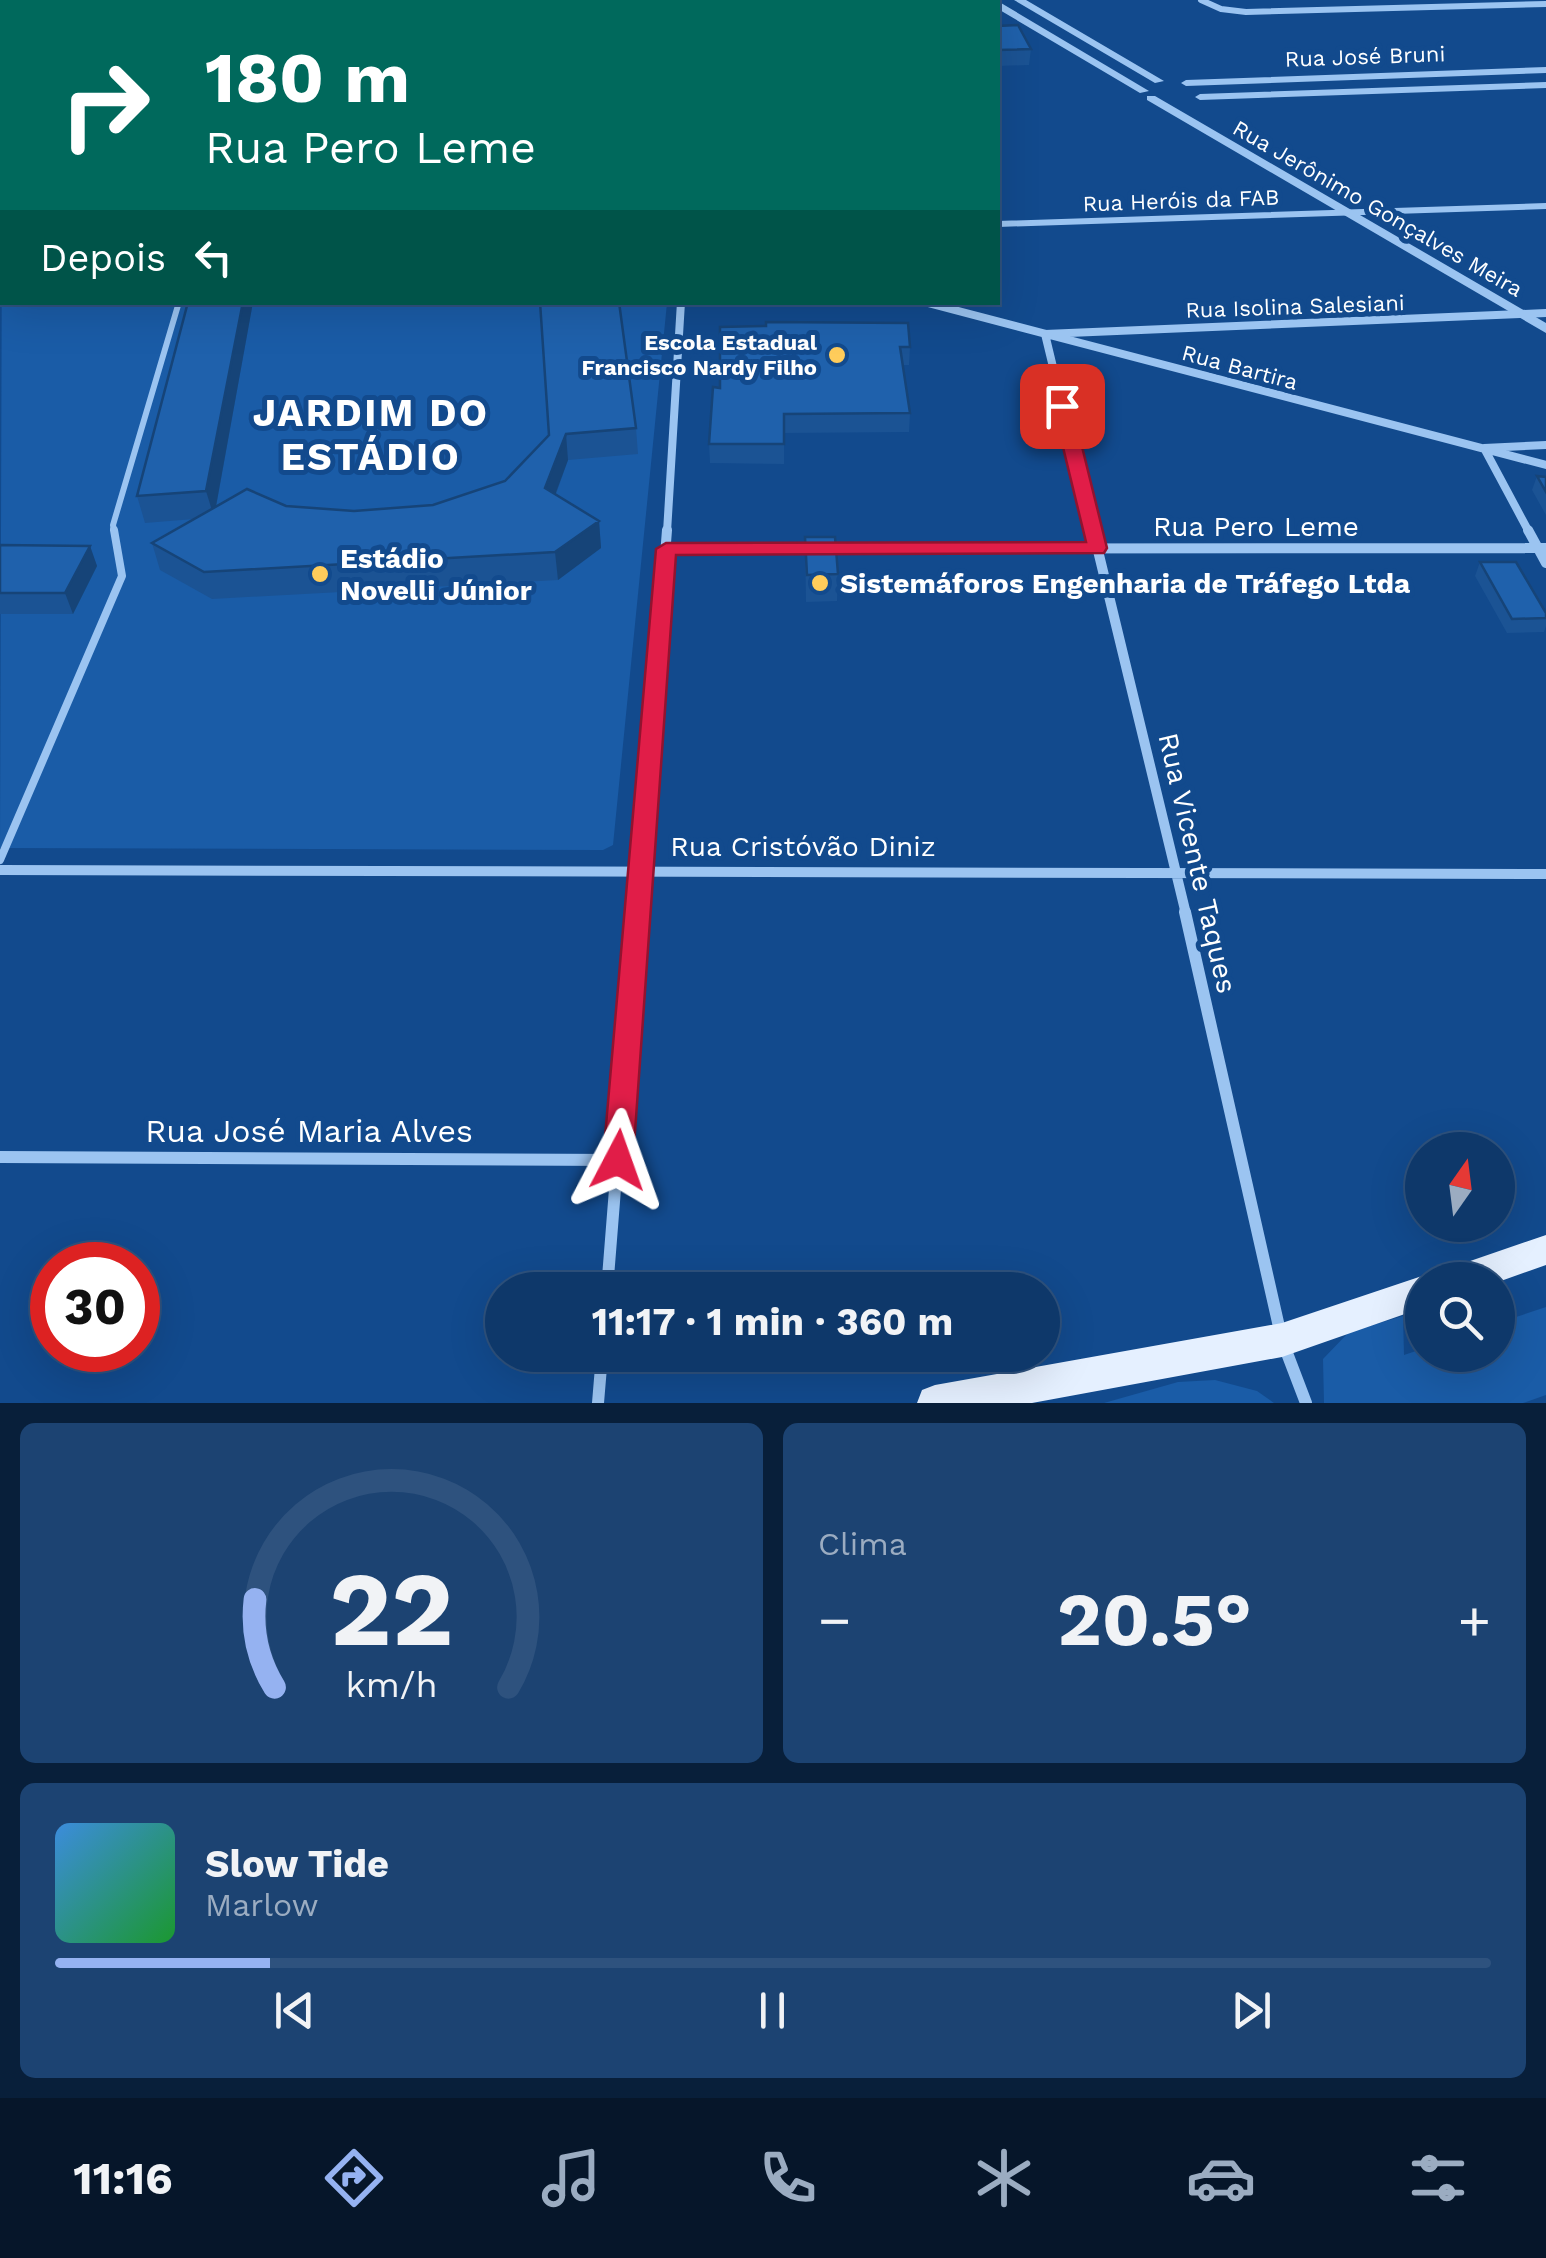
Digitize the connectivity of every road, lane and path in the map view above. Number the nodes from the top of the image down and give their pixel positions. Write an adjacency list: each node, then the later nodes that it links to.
1 (1019, 0): 6 (street)
2 (1201, 0): 3 (street)
3 (1546, 4)
4 (1000, 7): 9 (street, Rua Jerônimo Gonçalves Meira)
5 (1546, 70): 7 (street, Rua José Bruni)
6 (1159, 81): 7 (street, Rua José Bruni); 9 (street)
7 (1186, 83): 10 (street)
8 (1546, 85): 10 (street, Rua José Bruni)
9 (1147, 94): 10 (street, Rua José Bruni); 11 (street, Rua Jerônimo Gonçalves Meira)
10 (1198, 99): 11 (street, Rua Jerônimo Gonçalves Meira)
11 (1190, 122): 13 (street, Rua Jerônimo Gonçalves Meira)
12 (1546, 206): 13 (street, Rua Heróis da FAB)
13 (1348, 212): 14 (street, Rua Heróis da FAB); 19 (street, Rua Jerônimo Gonçalves Meira)
14 (1000, 224)
15 (178, 305): 29 (lane)
16 (681, 305): 27 (street)
17 (935, 305): 21 (street, Rua Bartira)
18 (1546, 313): 19 (street, Rua Isolina Salesiani)
19 (1522, 314): 20 (street, Rua Jerônimo Gonçalves Meira); 21 (street, Rua Isolina Salesiani)
20 (1546, 328)
21 (1045, 334): 23 (street, Rua Bartira); 25 (street, Rua Vicente Taques)
22 (1546, 446): 23 (street)
23 (1484, 448): 24 (street, Rua Bartira); 26 (street)
24 (1546, 465)
25 (1097, 548): 26 (street, Rua Pero Leme); 27 (street, Rua Pero Leme); 32 (street, Rua Vicente Taques)
26 (1542, 548): 28 (street)
27 (666, 549): 31 (street)
28 (1546, 562)
29 (0, 860)
30 (0, 870): 31 (street, Rua Cristóvão Diniz)
31 (640, 871): 32 (street, Rua Cristóvão Diniz); 35 (street)
32 (1176, 872): 33 (street, Rua Cristóvão Diniz); 40 (street, Rua Vicente Taques)
33 (1546, 874)
34 (0, 1157): 35 (street, Rua José Maria Alves)
35 (618, 1160): 38 (street)
36 (1546, 1250): 37 (main road)
37 (1511, 1262)
38 (609, 1272)
39 (1405, 1298): 40 (main road)
40 (1282, 1340): 43 (main road); 44 (street, Rua Vicente Taques)
41 (601, 1372): 42 (street)
42 (598, 1403)
43 (935, 1403)
44 (1306, 1403)

